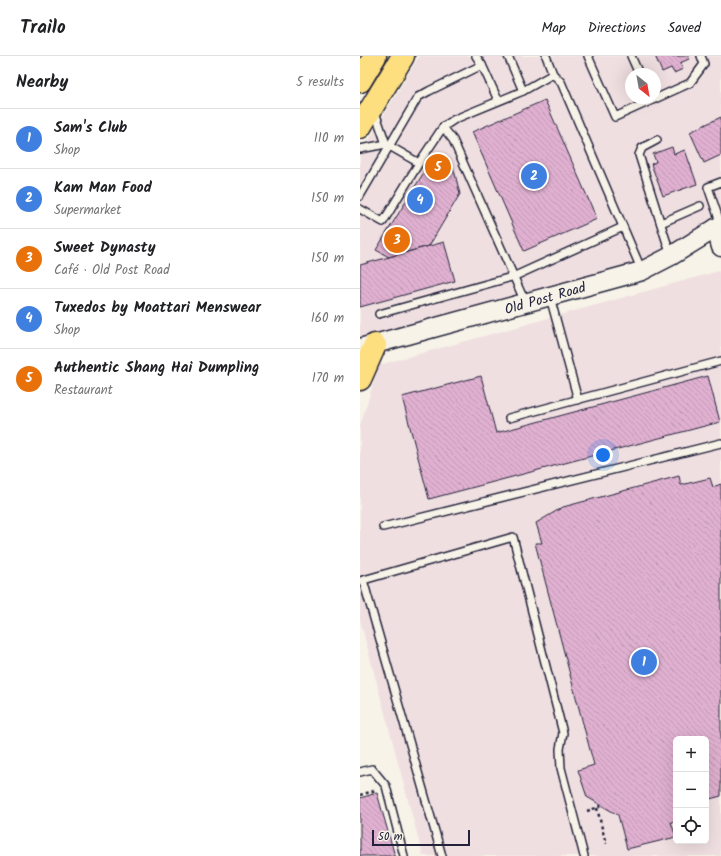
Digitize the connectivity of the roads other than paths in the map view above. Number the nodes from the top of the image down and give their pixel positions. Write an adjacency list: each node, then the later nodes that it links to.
1 (375, 56): 12 (highway)
2 (403, 56): 17 (highway)
3 (476, 56): 9 (lane)
4 (508, 56): 13 (lane)
5 (546, 56): 11 (lane)
6 (588, 56): 16 (lane)
7 (631, 56): 10 (lane)
8 (701, 56): 14 (lane)
9 (482, 65): 15 (lane); 21 (lane)
10 (636, 68)
11 (554, 74): 13 (lane); 30 (lane)
12 (360, 81)
13 (523, 91): 15 (lane)
14 (661, 95)
15 (498, 100): 19 (lane)
16 (641, 104)
17 (373, 105): 18 (highway); 21 (lane)
18 (360, 127)
19 (443, 127): 23 (lane); 34 (lane)
20 (657, 140): 28 (lane)
21 (388, 145): 22 (lane); 23 (lane); 25 (lane)
22 (360, 149)
23 (419, 163): 27 (lane)
24 (721, 182): 29 (lane)
25 (360, 196)
26 (700, 206): 28 (lane)
27 (360, 209)
28 (661, 223): 32 (lane)
29 (719, 226): 31 (street); 32 (street, Old Post Road)
30 (623, 227): 33 (lane); 34 (lane)
31 (721, 248)
32 (671, 256): 33 (street, Old Post Road)
33 (642, 271): 35 (street, Old Post Road)
34 (514, 276): 36 (lane); 37 (lane)
35 (550, 297): 36 (street, Old Post Road); 41 (lane)
36 (526, 304): 38 (street, Old Post Road)
37 (379, 314)
38 (368, 347): 40 (highway)
39 (721, 361): 41 (lane)
40 (360, 379)
41 (578, 400): 42 (lane)
42 (509, 418)
43 (721, 442): 44 (lane)
44 (383, 526)
45 (362, 580): 48 (lane); 49 (lane)
46 (360, 772): 47 (lane)
47 (404, 856)
48 (442, 856)
49 (584, 856)

